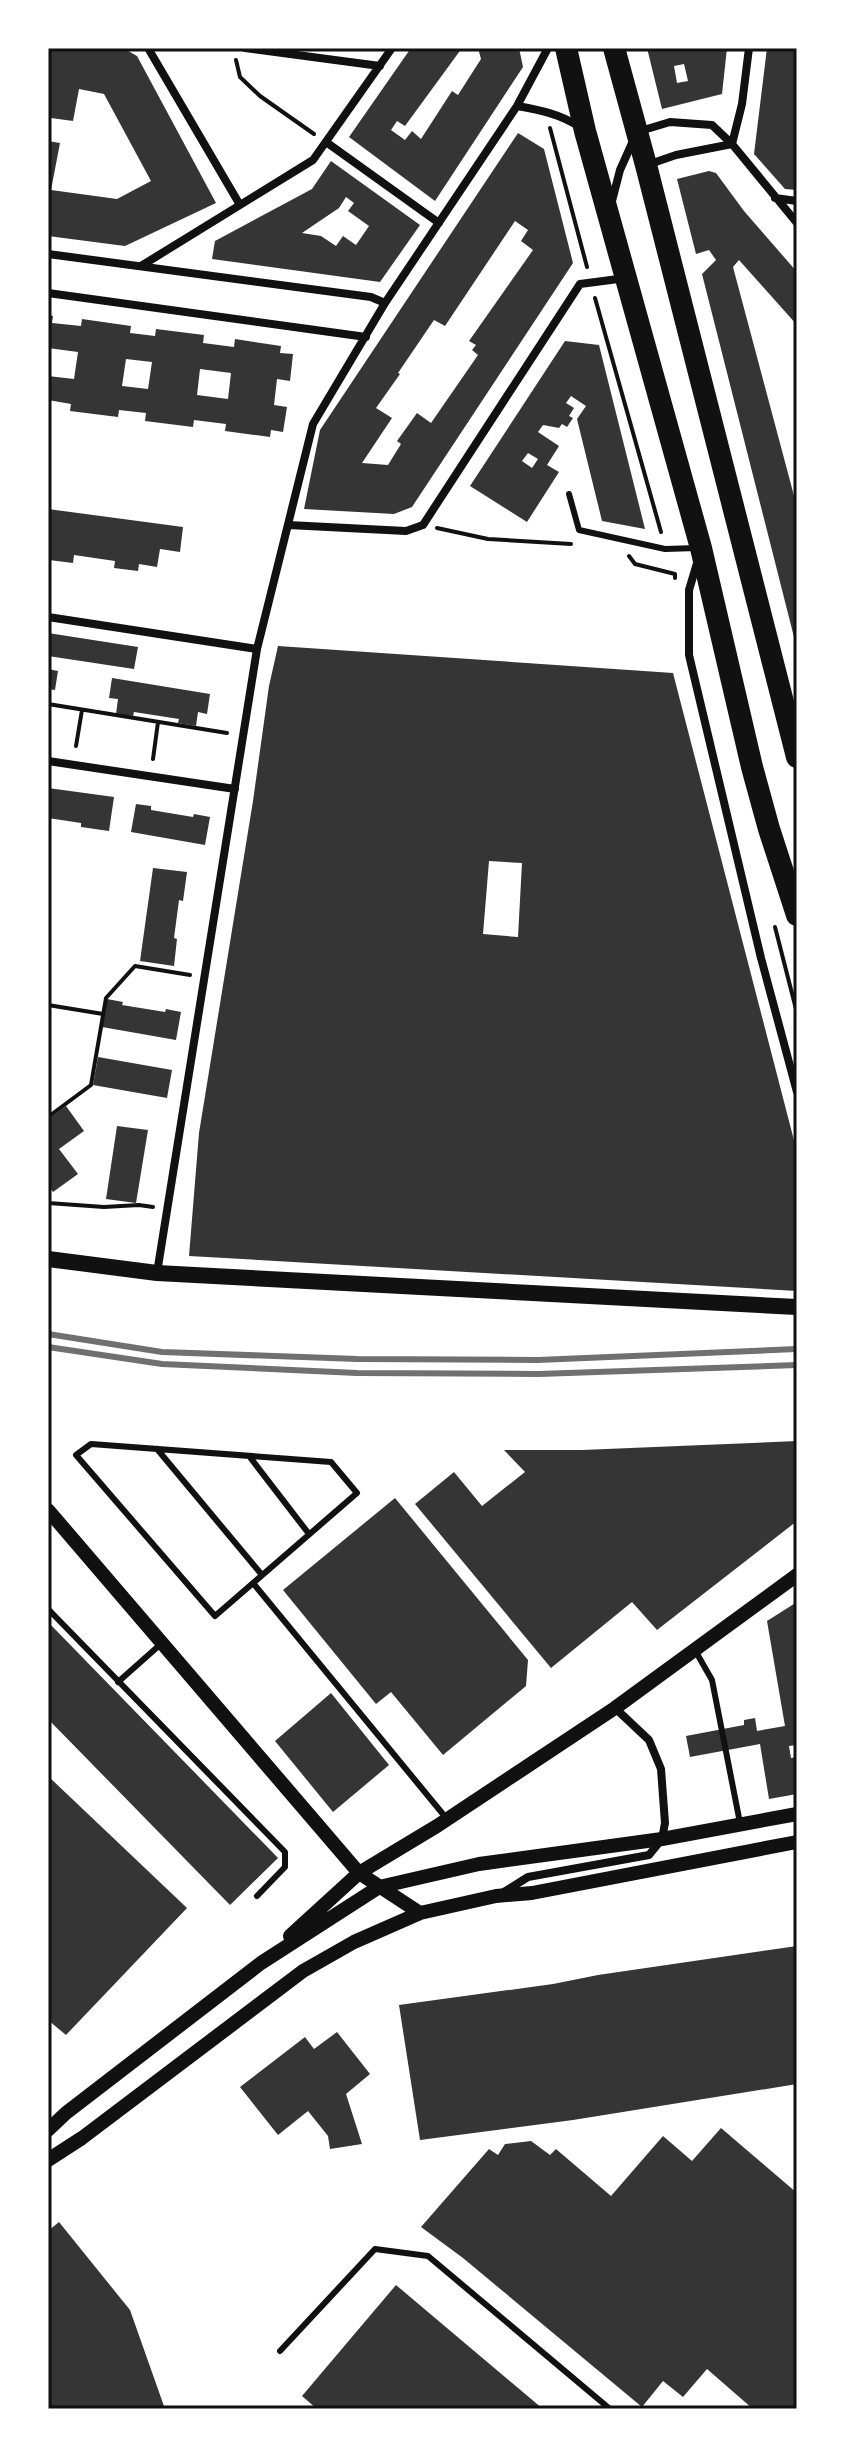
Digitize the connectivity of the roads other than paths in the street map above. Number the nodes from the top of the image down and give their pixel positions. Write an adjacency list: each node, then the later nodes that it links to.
1 (148, 48): 17 (street)
2 (245, 48): 8 (street)
3 (392, 48): 8 (street)
4 (548, 48): 9 (street)
5 (566, 48): 10 (highway)
6 (614, 48): 11 (highway)
7 (749, 48): 13 (street)
8 (380, 66): 12 (street)
9 (517, 106): 10 (street); 19 (street)
10 (585, 131): 18 (highway)
11 (637, 132): 13 (street); 14 (highway); 18 (street)
12 (326, 142): 17 (street); 19 (street)
13 (732, 144): 14 (street); 15 (street)
14 (646, 165): 32 (highway)
15 (775, 198): 16 (street); 20 (street)
16 (797, 201)
17 (240, 205): 22 (street)
18 (609, 214): 23 (highway)
19 (439, 223): 25 (street)
20 (797, 223)
21 (48, 254): 22 (street)
22 (140, 266): 25 (street)
23 (627, 278): 28 (street); 29 (highway)
24 (48, 293): 26 (street)
25 (385, 303): 26 (street)
26 (366, 337): 28 (street)
27 (569, 494): 29 (lane)
28 (288, 525): 31 (street)
29 (701, 548): 35 (highway); 36 (street)
30 (48, 617): 31 (street)
31 (257, 649): 34 (street)
32 (797, 757)
33 (48, 761): 34 (street)
34 (235, 789): 38 (street)
35 (797, 915)
36 (797, 1092)
37 (48, 1259): 38 (main road)
38 (157, 1273): 39 (main road)
39 (797, 1307)
40 (157, 1449): 41 (lane); 44 (lane); 46 (lane)
41 (249, 1456): 43 (lane); 43 (lane)
42 (48, 1510): 48 (street)
43 (309, 1534): 44 (lane)
44 (262, 1575): 46 (lane)
45 (797, 1575): 49 (street)
46 (253, 1583): 53 (lane)
47 (48, 1609): 50 (lane)
48 (162, 1643): 50 (lane); 57 (street)
49 (694, 1648): 51 (street); 54 (lane)
50 (118, 1682): 59 (lane)
51 (615, 1708): 53 (street); 55 (street)
52 (797, 1814): 54 (street)
53 (447, 1819): 57 (street)
54 (740, 1823): 55 (street)
55 (662, 1839): 58 (street); 60 (street)
56 (797, 1842): 60 (street)
57 (359, 1873): 58 (street); 62 (street)
58 (379, 1887): 61 (street); 62 (street)
59 (257, 1896)
60 (496, 1896): 61 (street)
61 (420, 1913): 64 (street)
62 (261, 1963): 63 (street)
63 (48, 2130)
64 (48, 2160)
65 (280, 2351): 66 (lane)
66 (610, 2409)

